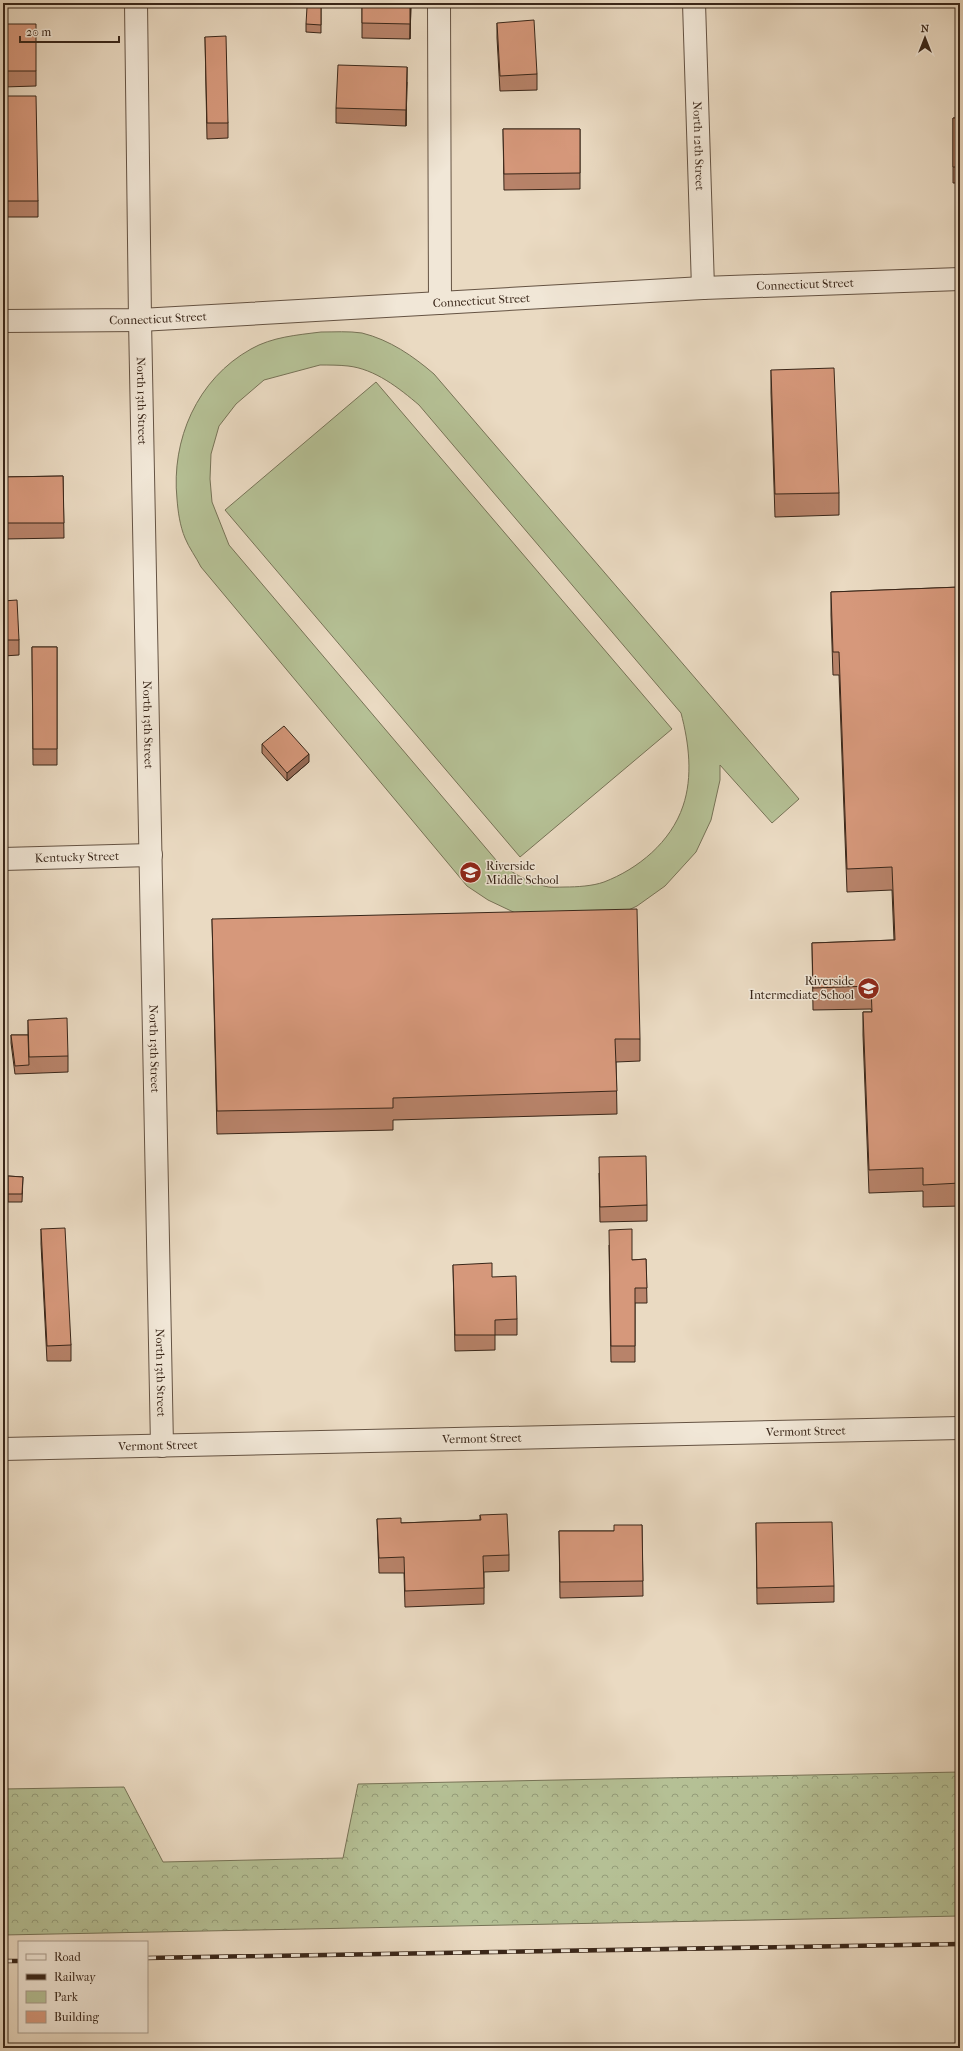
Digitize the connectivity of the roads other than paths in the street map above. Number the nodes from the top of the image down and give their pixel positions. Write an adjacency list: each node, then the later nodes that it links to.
1 (136, 3): 7 (street, North 13th Street)
2 (439, 3): 6 (street)
3 (694, 3): 5 (street, North 12th Street)
4 (960, 279): 5 (street, Connecticut Street)
5 (703, 288): 6 (street, Connecticut Street)
6 (440, 303): 7 (street, Connecticut Street)
7 (140, 320): 8 (street, Connecticut Street); 9 (street, North 13th Street)
8 (3, 321)
9 (151, 855): 10 (street, Kentucky Street); 12 (street, North 13th Street)
10 (3, 859)
11 (960, 1428): 12 (street, Vermont Street)
12 (162, 1446): 13 (street, Vermont Street)
13 (3, 1450)

